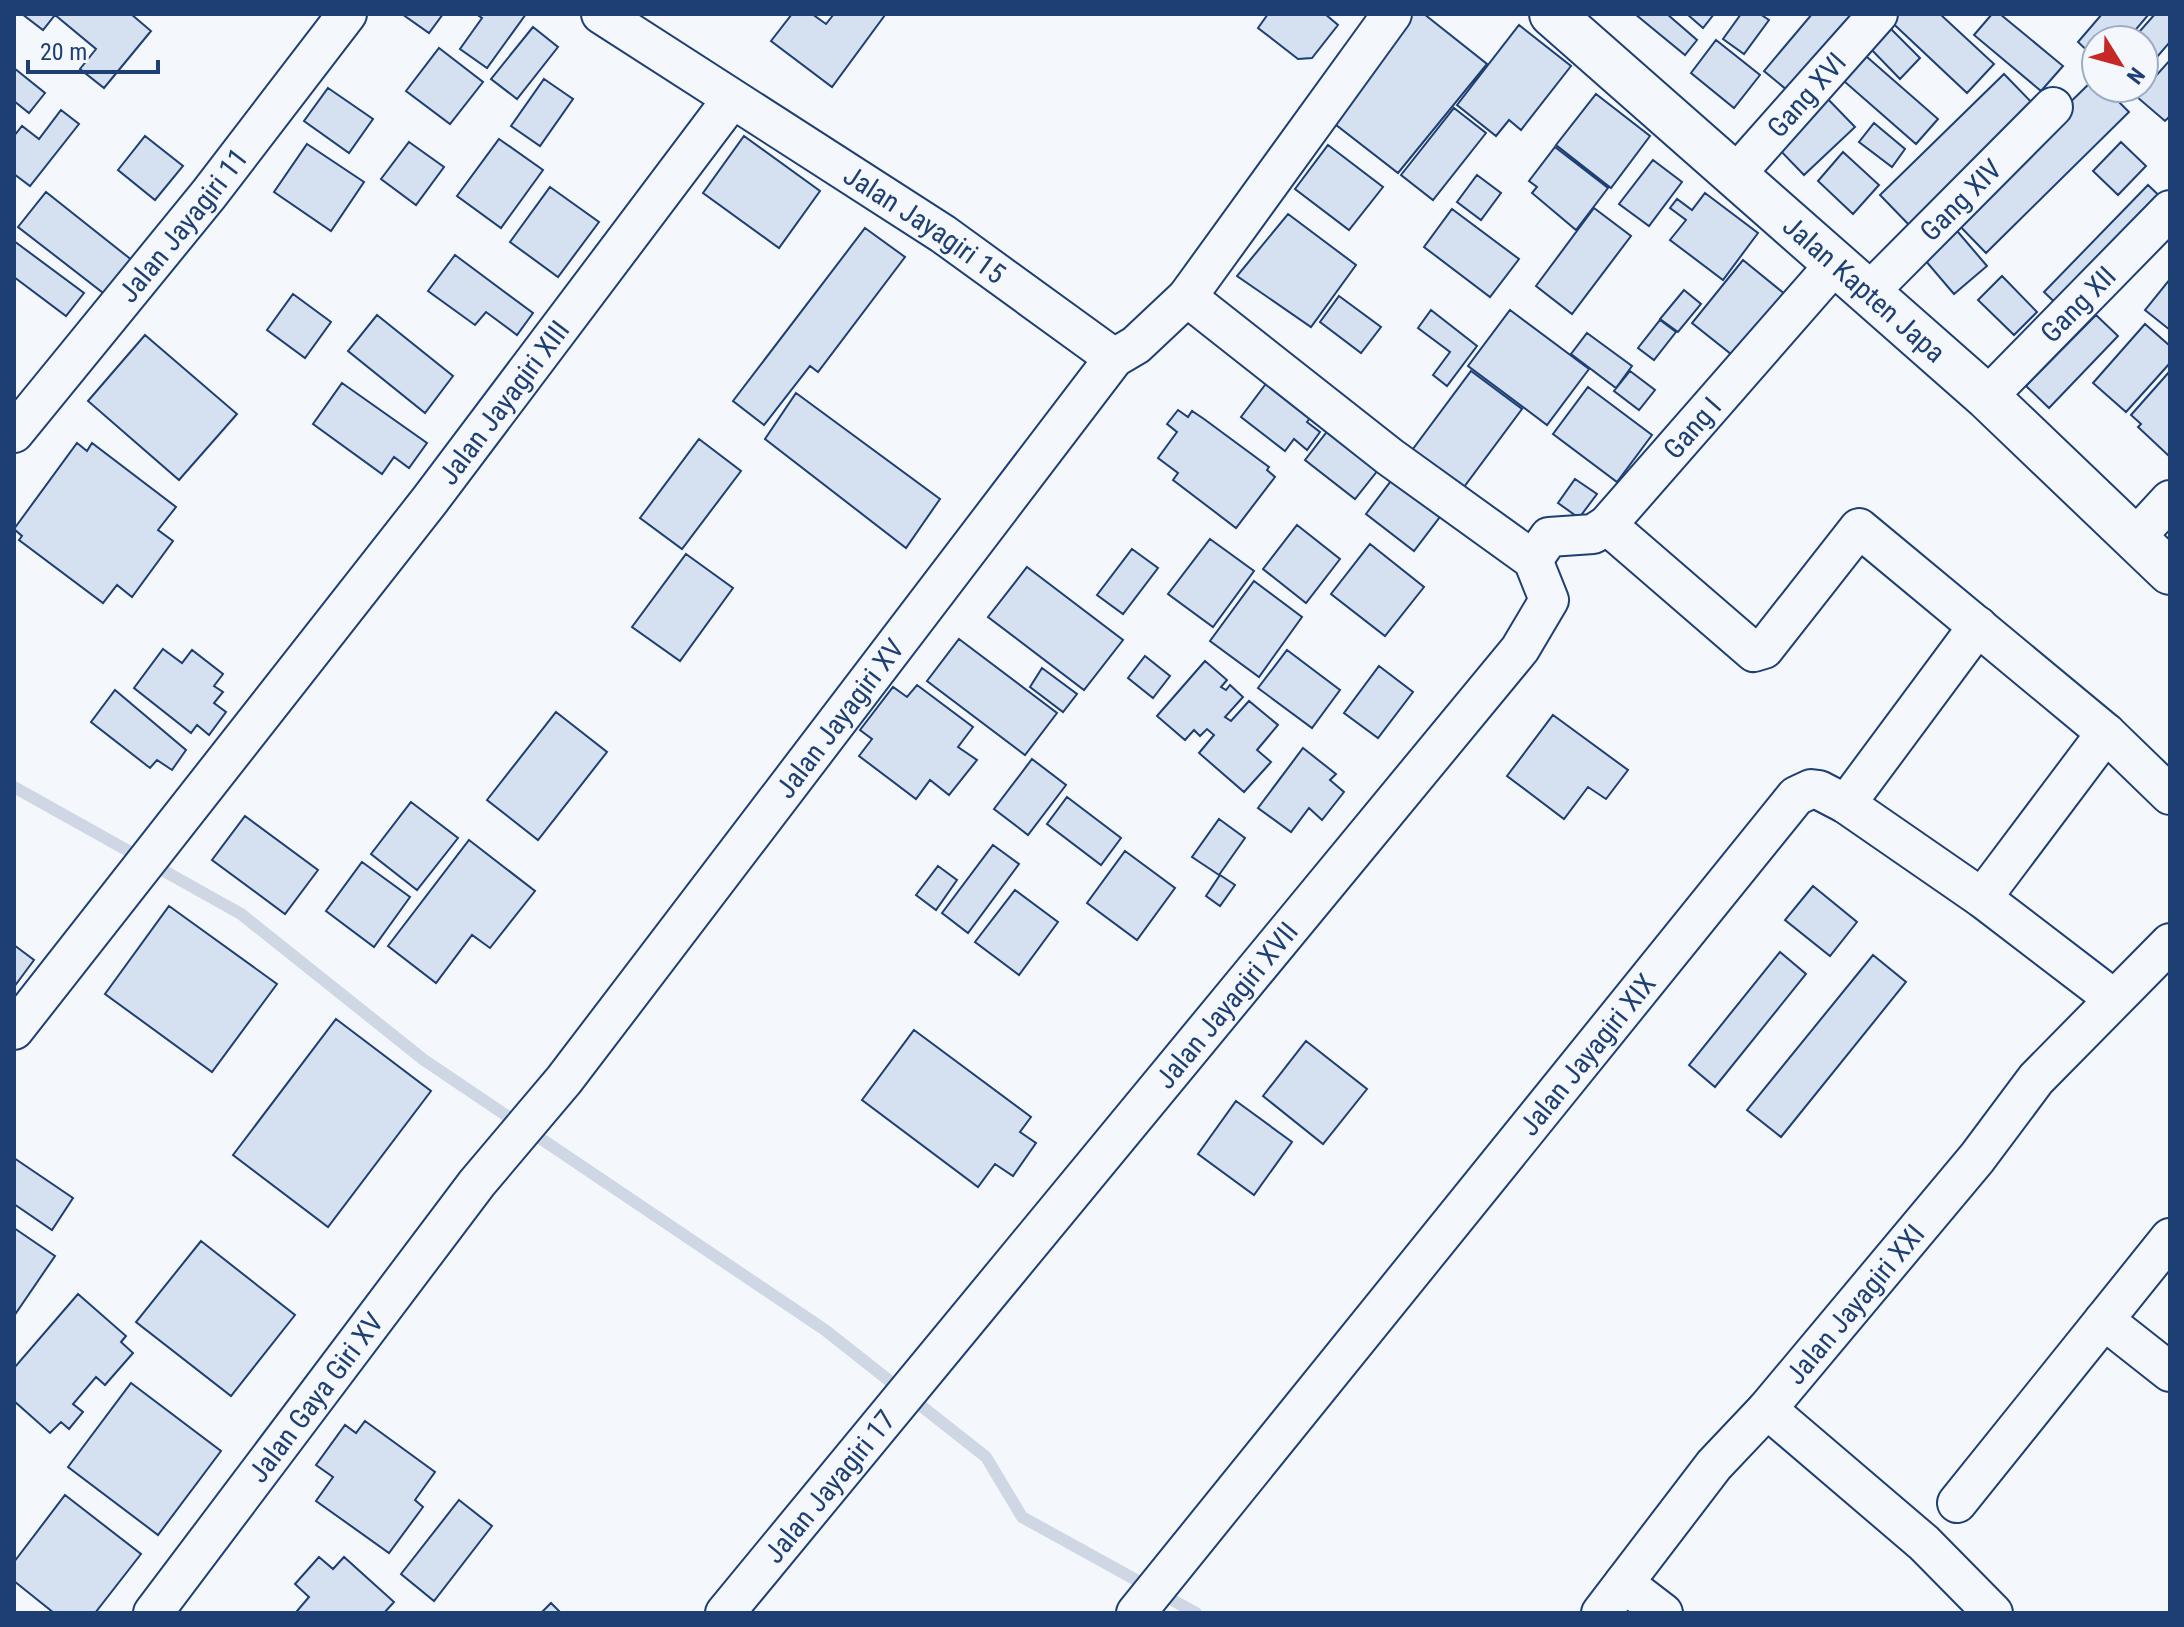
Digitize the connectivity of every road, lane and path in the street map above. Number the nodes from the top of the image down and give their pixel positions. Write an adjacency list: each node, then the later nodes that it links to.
1 (347, 14): 15 (street, Jalan Jayagiri 11)
2 (601, 14): 6 (street)
3 (1392, 14): 12 (street, Jalan Jayagiri XV)
4 (1552, 14): 8 (street, Jalan Kapten Japa)
5 (1878, 14): 8 (street, Gang XVI)
6 (732, 99): 13 (street, Jalan Jayagiri 15); 28 (street, Jalan Jayagiri XIII)
7 (2053, 107): 11 (street, Gang XIV)
8 (1736, 174): 10 (street, Jalan Kapten Japa)
9 (2170, 210): 14 (street, Gang XII)
10 (1837, 262): 11 (street, Jalan Kapten Japa); 17 (street, Gang I)
11 (1869, 292): 14 (street, Jalan Kapten Japa)
12 (1187, 297): 13 (street, Jalan Jayagiri XV); 19 (street)
13 (1114, 358): 29 (street, Jalan Jayagiri XV)
14 (1987, 397): 18 (street, Jalan Kapten Japa)
15 (14, 433)
16 (2170, 500): 18 (street)
17 (1607, 525): 19 (street); 21 (street)
18 (2134, 539): 20 (street, Jalan Kapten Japa)
19 (1533, 560): 32 (street, Jalan Jayagiri XVII)
20 (2170, 572)
21 (1978, 626): 22 (street); 24 (street)
22 (2106, 733): 23 (street); 25 (street)
23 (2170, 795)
24 (1846, 804): 25 (street, Jalan Jayagiri XIX); 39 (street, Jalan Jayagiri XIX)
25 (1982, 898): 27 (street, Jalan Jayagiri XIX)
26 (2170, 943): 27 (street, Jalan Jayagiri XXI)
27 (2114, 999): 34 (street, Jalan Jayagiri XXI)
28 (14, 1030)
29 (477, 1183): 37 (street, Jalan Gaya Giri XV)
30 (2170, 1238): 31 (street)
31 (2104, 1320): 33 (street); 35 (street)
32 (932, 1360): 38 (street, Jalan Jayagiri 17)
33 (2170, 1372)
34 (1767, 1409): 36 (street, Jalan Jayagiri XXI); 42 (street)
35 (1957, 1503)
36 (1624, 1583): 40 (street, Jalan Jayagiri XXI); 41 (street)
37 (153, 1613)
38 (725, 1613)
39 (1136, 1613)
40 (1601, 1613)
41 (1663, 1613)
42 (1993, 1613)

